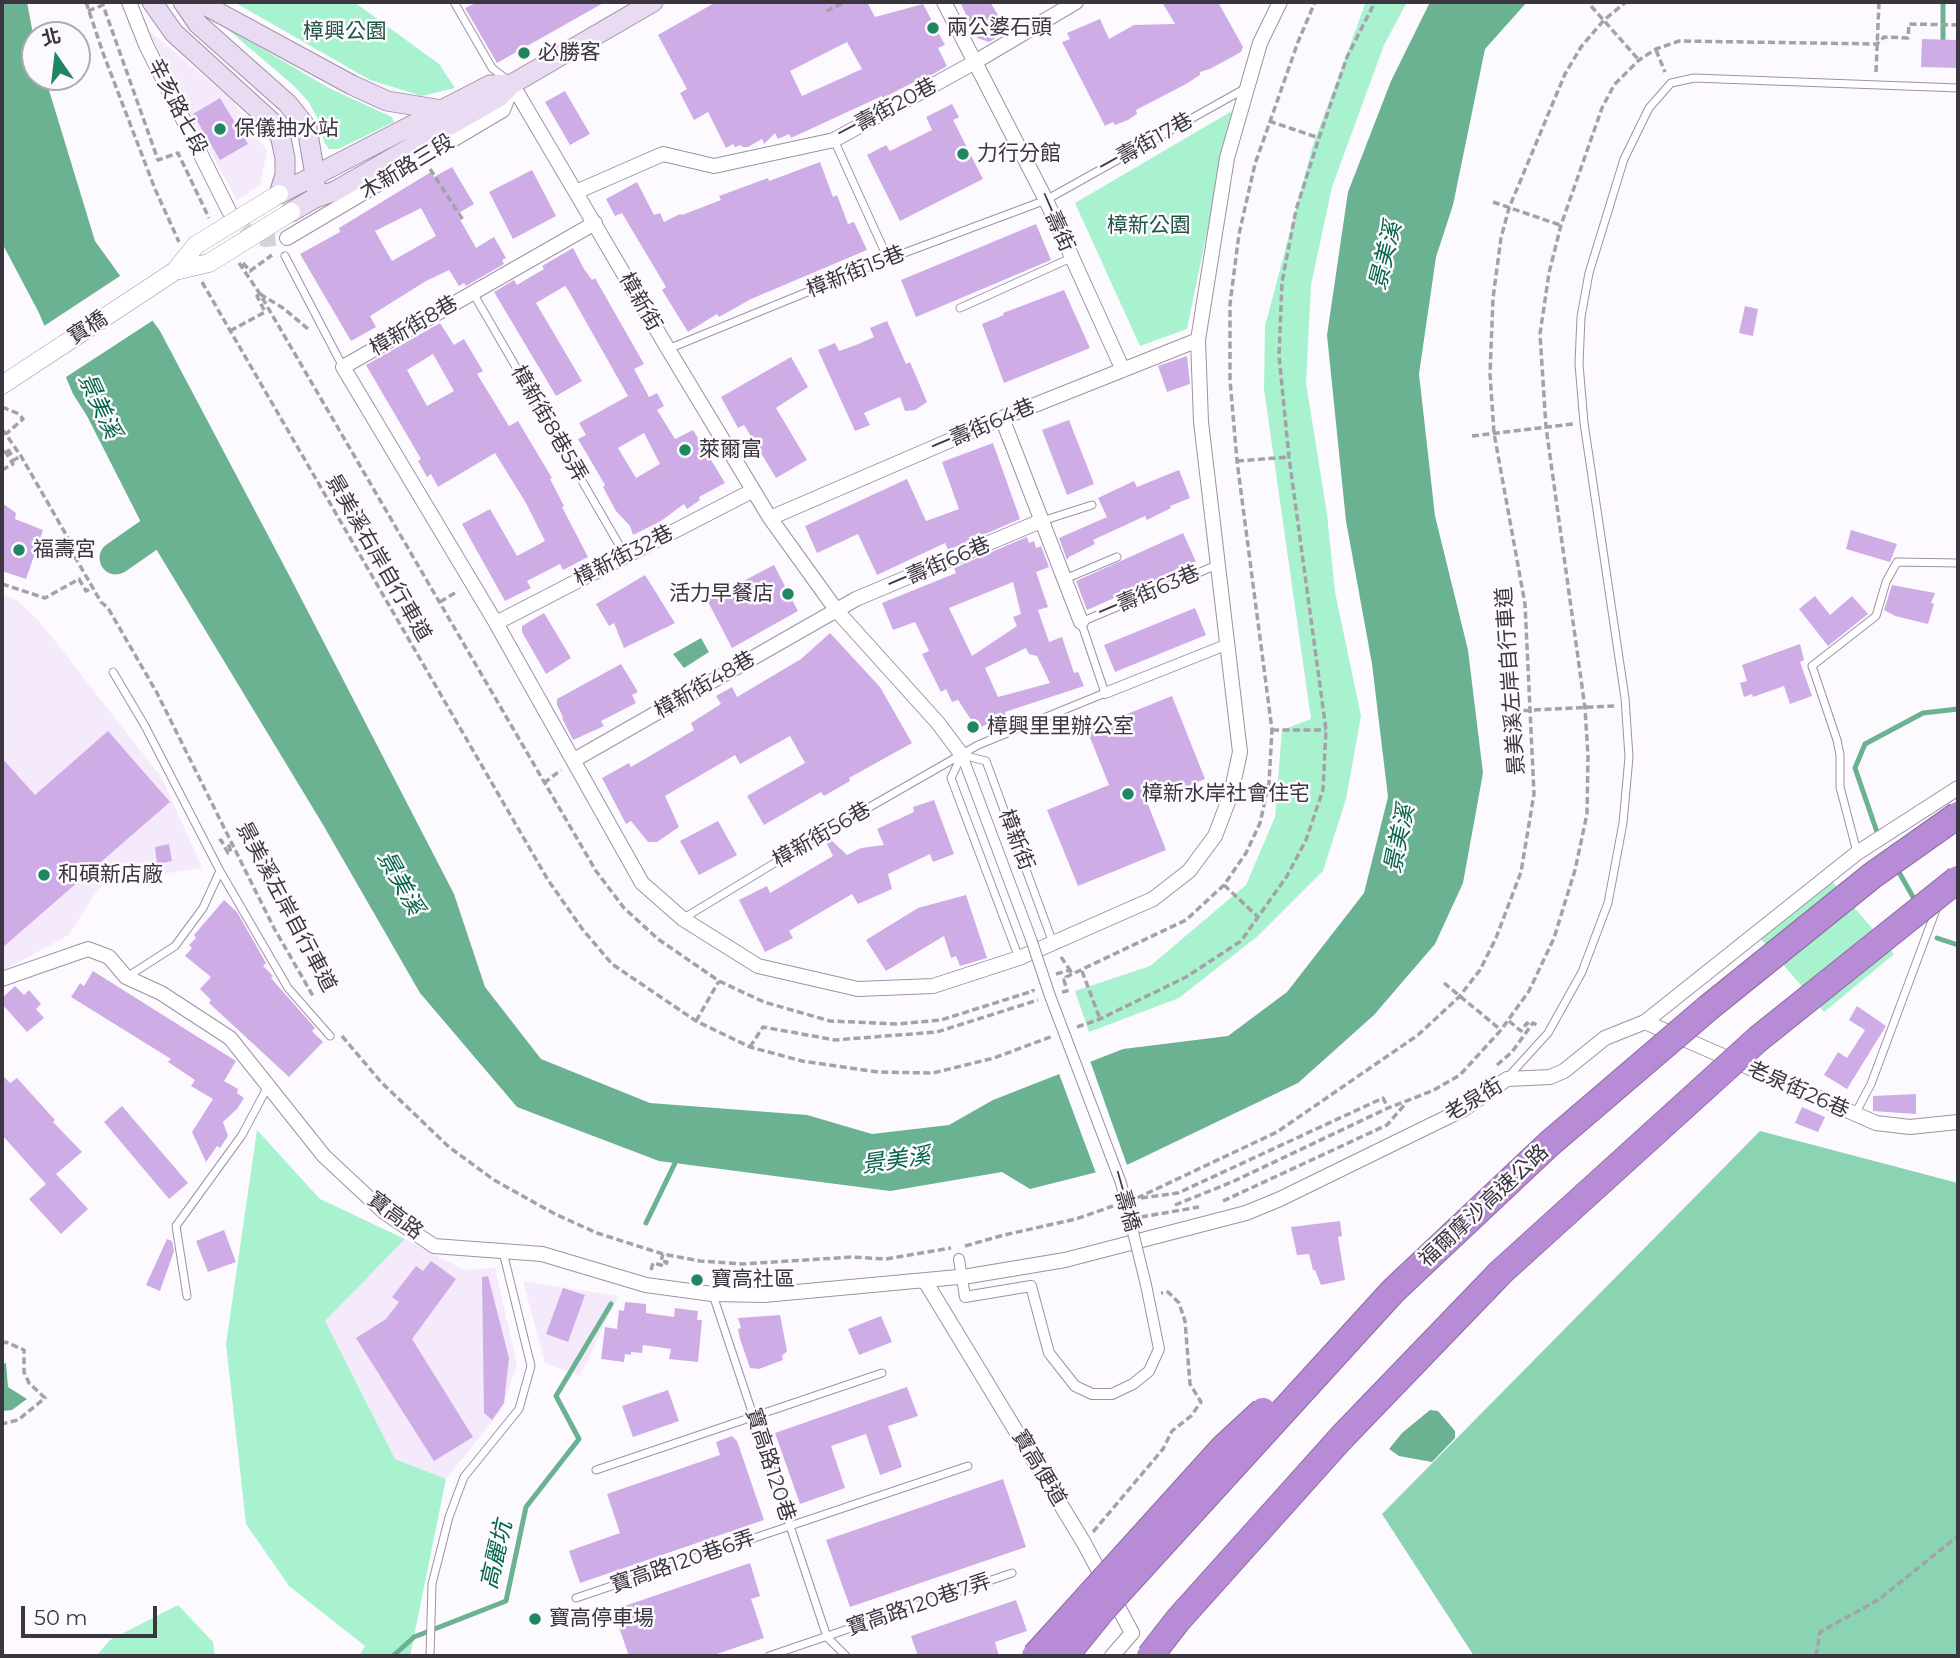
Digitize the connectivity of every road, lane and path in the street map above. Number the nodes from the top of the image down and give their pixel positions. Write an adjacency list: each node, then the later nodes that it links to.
1 (86, 2): 16 (path)
2 (129, 2): 41 (street, 辛亥路七段)
3 (152, 2): 36 (main road)
4 (183, 2): 34 (main road)
5 (200, 2): 29 (main road)
6 (454, 2): 25 (lane)
7 (653, 2): 25 (main road, 木新路三段)
8 (846, 2): 17 (path)
9 (944, 2): 23 (street, 一壽街)
10 (1076, 2): 23 (street, 一壽街20巷)
11 (1280, 2): 27 (street)
12 (1315, 2): 30 (path)
13 (1626, 2): 18 (path, 景美溪左岸自行車道)
14 (1879, 2): 20 (path)
15 (1591, 6): 18 (path)
16 (88, 11): 44 (path); 48 (path)
17 (827, 11)
18 (1604, 20): 22 (path); 40 (path, 景美溪左岸自行車道)
19 (1958, 25): 20 (path)
20 (1877, 44): 26 (path)
21 (1656, 49): 24 (path)
22 (1639, 60)
23 (975, 62): 32 (street, 一壽街20巷); 38 (street, 一壽街)
24 (1671, 83): 26 (lane); 134 (lane)
25 (512, 84): 29 (main road, 木新路三段); 35 (street, 樟新街); 37 (main road, 木新路三段); 47 (street, 木新路三段)
26 (1875, 85): 28 (lane)
27 (1246, 88): 38 (lane, 一壽街17巷); 59 (street)
28 (1958, 88)
29 (442, 110): 34 (main road, 木新路三段)
30 (1269, 121): 31 (path); 74 (path)
31 (1319, 138)
32 (834, 140): 35 (street, 一壽街20巷); 52 (lane)
33 (427, 164): 43 (path)
34 (315, 175): 36 (main road, 木新路三段); 37 (main road)
35 (576, 192): 45 (street, 樟新街)
36 (279, 194): 54 (street, 寶橋, bridge)
37 (314, 198): 42 (main road, 木新路三段)
38 (1046, 200): 51 (street, 一壽街); 52 (lane, 樟新街15巷)
39 (1493, 202): 40 (path)
40 (1510, 208): 46 (path); 69 (path, 景美溪左岸自行車道)
41 (229, 211)
42 (290, 212): 54 (street, 寶橋, bridge)
43 (463, 220)
44 (211, 221)
45 (595, 223): 56 (street, 樟新街8巷); 60 (street, 樟新街)
46 (1561, 225)
47 (287, 238)
48 (184, 250)
49 (274, 254): 53 (path)
50 (285, 256): 61 (lane)
51 (1071, 258): 57 (lane); 63 (street, 一壽街)
52 (887, 259): 60 (lane, 樟新街15巷)
53 (239, 262)
54 (175, 271): 64 (street, 寶橋)
55 (197, 273): 58 (path, 景美溪右岸自行車道)
56 (473, 293): 62 (street, 樟新街8巷); 80 (lane, 樟新街8巷5弄)
57 (960, 308)
58 (229, 332): 61 (path); 125 (path, 景美溪右岸自行車道)
59 (1198, 341): 63 (street, 一壽街64巷); 83 (street)
60 (668, 349): 76 (street, 樟新街)
61 (333, 351): 62 (lane)
62 (343, 367): 86 (street)
63 (1124, 370): 67 (street, 一壽街64巷)
64 (2, 386)
65 (2, 407): 70 (path)
66 (1571, 412): 69 (path)
67 (1002, 418): 78 (street, 一壽街64巷); 79 (street)
68 (2, 429): 70 (path, 景美溪左岸自行車道)
69 (1494, 433): 71 (path); 96 (path, 景美溪左岸自行車道)
70 (6, 434): 72 (path, 景美溪左岸自行車道)
71 (1472, 436)
72 (21, 456): 75 (path); 84 (path, 景美溪左岸自行車道)
73 (1289, 457): 74 (path)
74 (1237, 461): 98 (path)
75 (2, 470)
76 (752, 491): 78 (street, 樟新街); 80 (street, 樟新街32巷)
77 (1092, 505): 79 (lane)
78 (770, 518): 89 (street, 樟新街)
79 (1041, 521): 85 (street); 89 (street, 一壽街66巷)
80 (625, 555): 91 (street, 樟新街32巷)
81 (1117, 557): 85 (lane)
82 (1958, 563): 104 (lane)
83 (1217, 565): 90 (lane, 一壽街63巷); 92 (street)
84 (87, 578): 87 (path); 123 (path, 景美溪左岸自行車道)
85 (1064, 579): 90 (street)
86 (472, 582): 88 (path); 91 (street)
87 (2, 584)
88 (440, 602)
89 (837, 611): 100 (street, 樟新街); 101 (street, 樟新街48巷)
90 (1081, 622): 94 (lane)
91 (496, 623): 101 (street)
92 (1228, 644): 94 (street); 111 (street)
93 (113, 672): 106 (lane)
94 (1105, 694): 100 (lane, 樟新街56巷)
95 (1614, 706): 96 (path)
96 (1531, 710): 97 (path); 122 (path, 景美溪左岸自行車道)
97 (1513, 711)
98 (1272, 730): 99 (path); 108 (path)
99 (1326, 730)
100 (962, 755): 110 (lane, 樟新街56巷); 111 (lane, 樟新街); 112 (lane, 樟新街); 121 (street, 一壽橋, bridge)
101 (574, 760): 110 (street)
102 (1958, 788): 104 (street, 老泉街)
103 (1958, 815): 153 (highway, 福爾摩沙高速公路, bridge)
104 (1857, 853): 127 (street, 老泉街)
105 (1958, 870): 137 (lane)
106 (220, 871): 116 (lane); 132 (lane)
107 (1958, 879): 168 (highway, bridge)
108 (1224, 885): 109 (path); 113 (path)
109 (1258, 917)
110 (683, 919): 112 (street)
111 (1053, 943): 112 (street)
112 (1019, 958)
113 (1082, 971): 115 (path); 124 (path)
114 (1055, 975): 115 (path)
115 (1072, 975): 117 (path)
116 (126, 977): 118 (street, 寶高路); 135 (street, 寶高路)
117 (1066, 977)
118 (2, 978)
119 (719, 981): 125 (path)
120 (1444, 983): 122 (path)
121 (1050, 996): 125 (path, 景美溪右岸自行車道); 143 (street, 一壽橋, bridge)
122 (1459, 997): 131 (path); 136 (path, 景美溪左岸自行車道)
123 (319, 1004)
124 (1100, 1018)
125 (696, 1021)
126 (1508, 1021): 129 (path)
127 (1645, 1022): 134 (street, 老泉街); 137 (street, 老泉街26巷)
128 (335, 1026): 146 (path)
129 (1530, 1026): 130 (path); 133 (path)
130 (1541, 1026)
131 (1501, 1030)
132 (330, 1036)
133 (1489, 1072)
134 (1507, 1079): 150 (street, 老泉街)
135 (268, 1086): 145 (street, 寶高路); 155 (lane)
136 (1388, 1108): 139 (path); 141 (path)
137 (1854, 1115): 138 (street, 老泉街26巷)
138 (1958, 1122)
139 (1221, 1201)
140 (1125, 1202): 144 (path)
141 (1175, 1205)
142 (1208, 1205): 143 (path)
143 (1129, 1220): 152 (street, 一壽橋, bridge)
144 (977, 1244)
145 (503, 1252): 154 (street, 寶高路); 169 (lane)
146 (663, 1254): 147 (path); 149 (path)
147 (927, 1259)
148 (959, 1259): 150 (street)
149 (667, 1262)
150 (962, 1277): 151 (street, 老泉街); 152 (street, 一壽橋)
151 (925, 1281): 154 (street, 寶高路); 164 (street, 寶高便道)
152 (1147, 1290): 164 (path)
153 (1393, 1291): 172 (highway, bridge); 173 (highway, 福爾摩沙高速公路, bridge)
154 (712, 1294): 158 (lane, 寶高路120巷)
155 (187, 1296)
156 (2, 1344): 159 (path)
157 (882, 1373): 158 (lane)
158 (754, 1417): 161 (lane); 162 (lane, 寶高路120巷)
159 (2, 1424)
160 (968, 1466): 162 (lane, 寶高路120巷6弄)
161 (596, 1470)
162 (790, 1526): 166 (lane, 寶高路120巷6弄); 167 (lane, 寶高路120巷)
163 (1958, 1536): 175 (path)
164 (1084, 1543): 168 (street, 寶高便道)
165 (1012, 1573): 167 (lane, 寶高路120巷7弄)
166 (576, 1598)
167 (827, 1637): 170 (lane, 寶高路120巷7弄); 171 (lane)
168 (1143, 1647): 174 (street)
169 (430, 1656)
170 (769, 1656)
171 (846, 1656)
172 (1035, 1656)
173 (1065, 1656)
174 (1112, 1656)
175 (1816, 1656)

